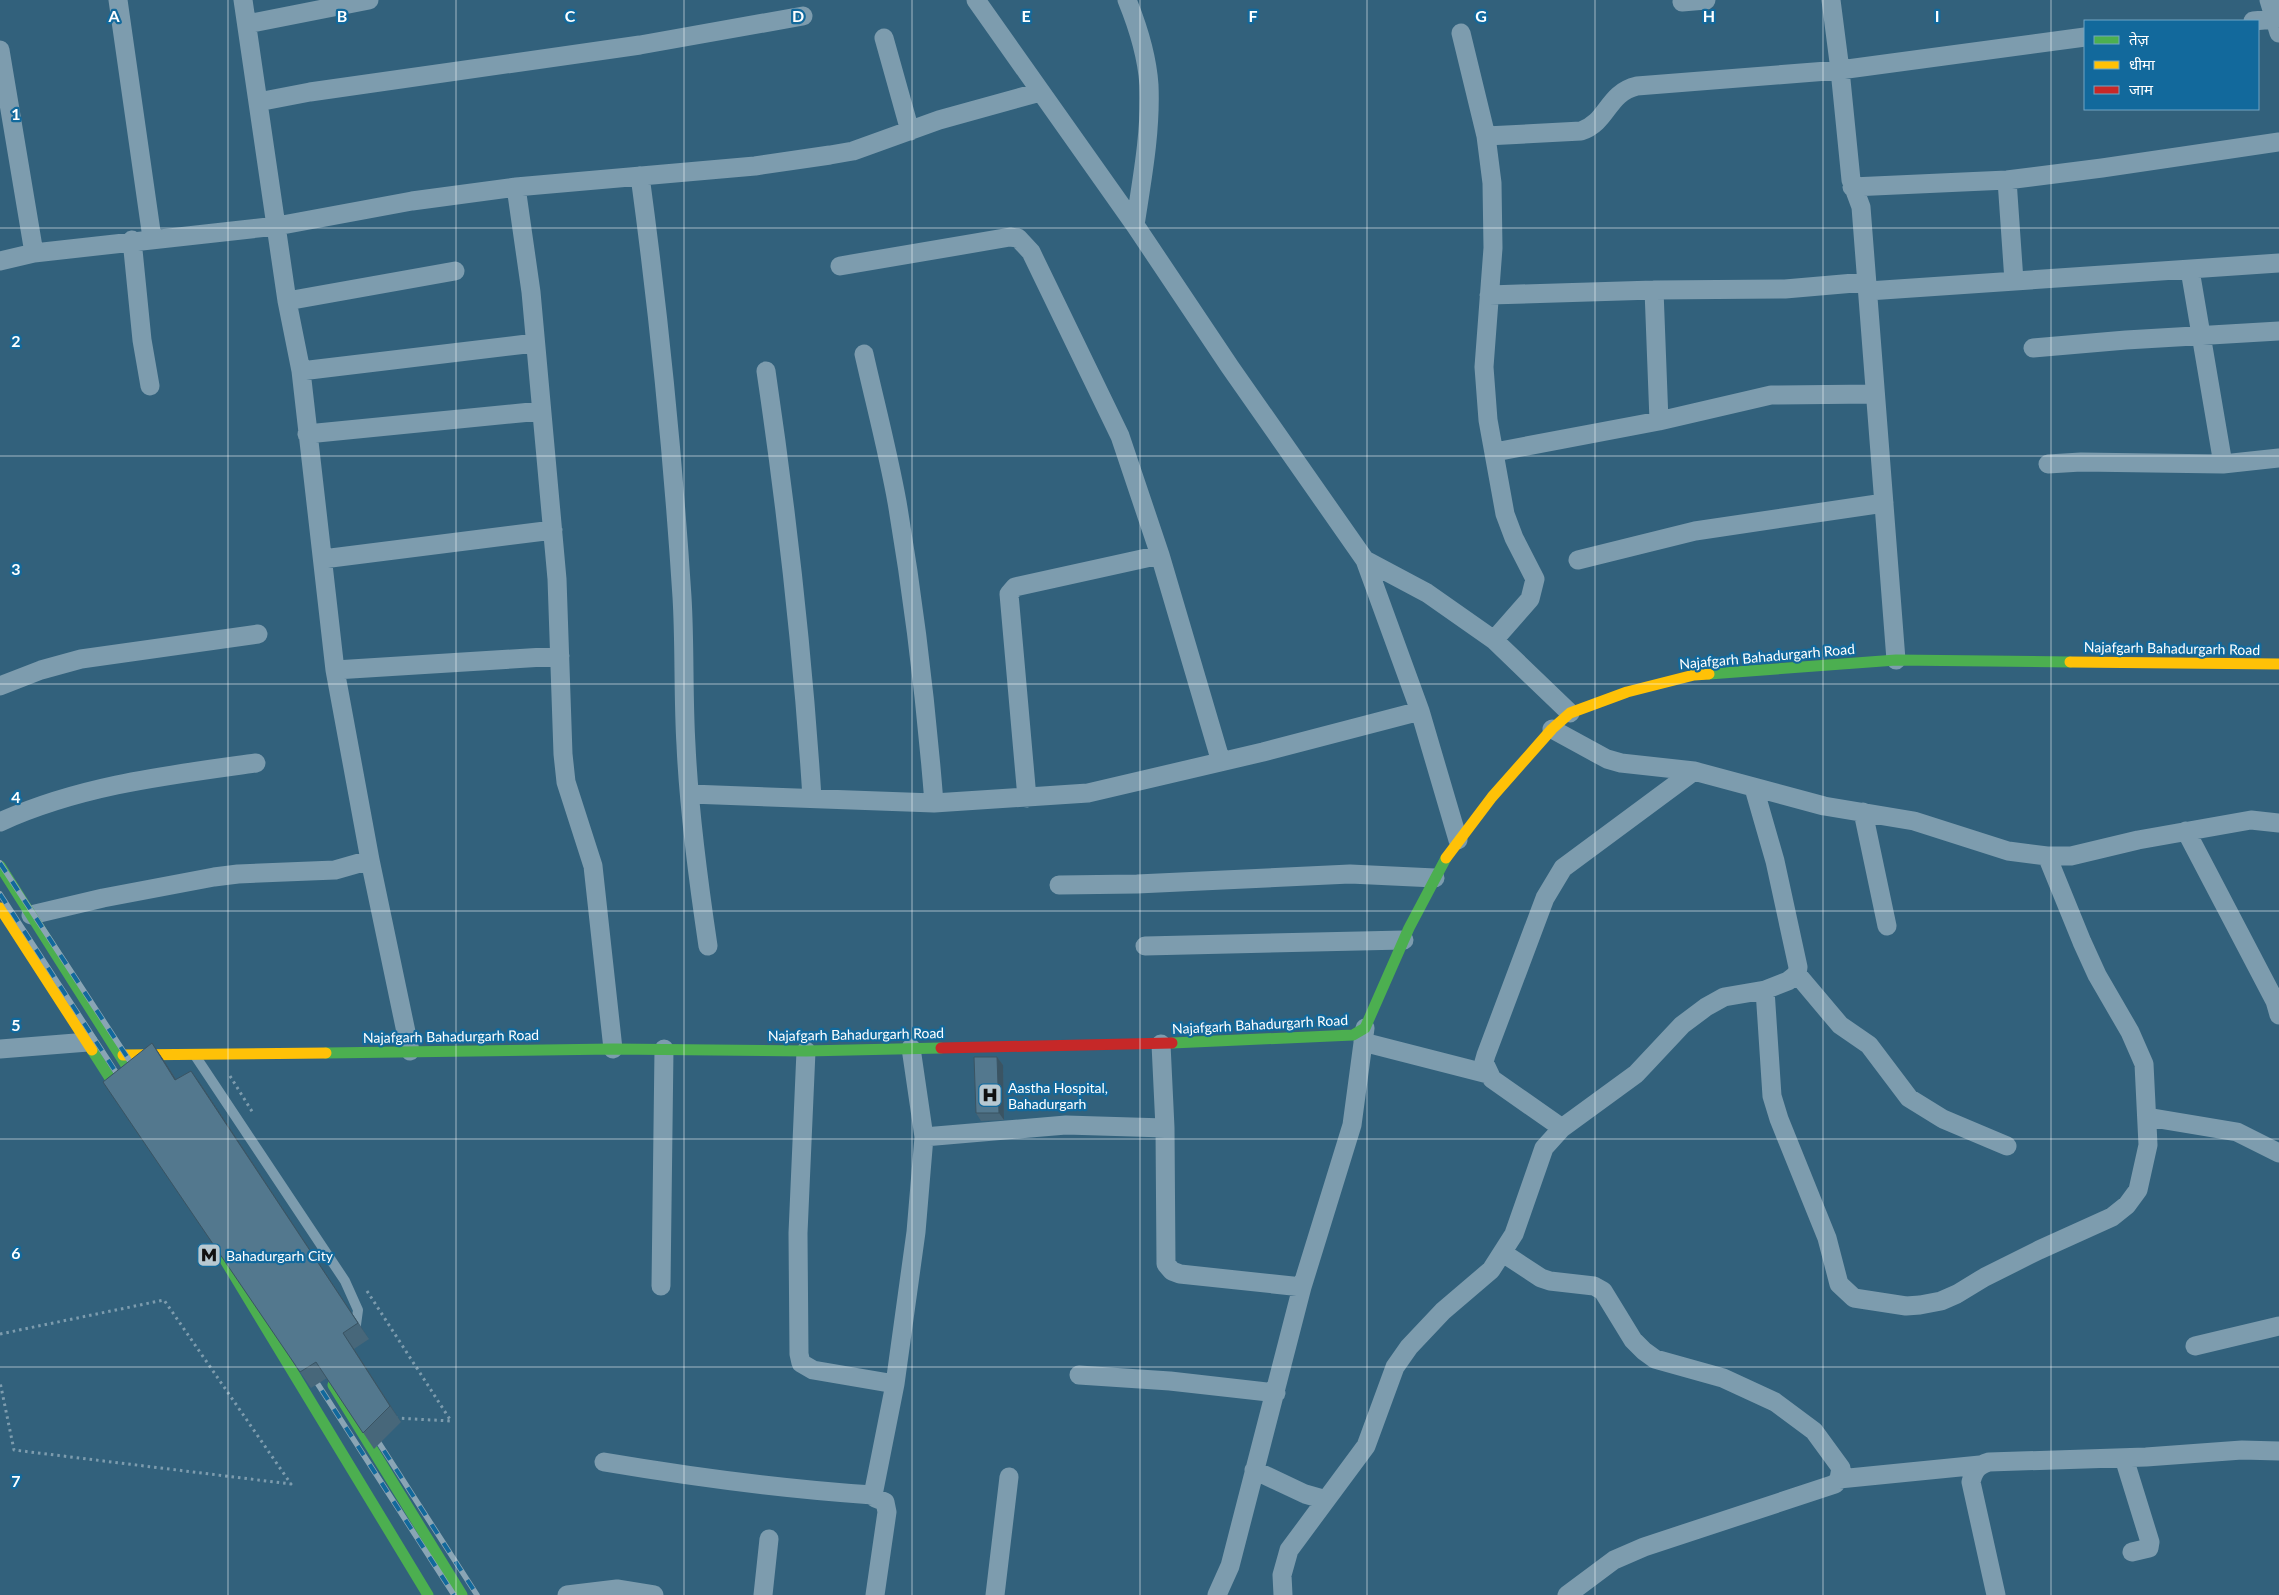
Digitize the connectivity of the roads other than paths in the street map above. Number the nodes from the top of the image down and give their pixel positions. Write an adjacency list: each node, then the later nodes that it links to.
1 (118, 0): 31 (street)
2 (243, 0): 13 (street)
3 (369, 0): 13 (street)
4 (1145, 0): 10 (street)
5 (1706, 0): 8 (street)
6 (1831, 0): 19 (street)
7 (2269, 0): 14 (street)
8 (1682, 2)
9 (982, 3): 20 (street)
10 (1130, 8): 29 (street)
11 (803, 16): 21 (street)
12 (2259, 22): 14 (street)
13 (247, 24): 21 (street)
14 (2277, 26)
15 (1461, 33): 23 (street)
16 (2084, 37): 19 (street)
17 (884, 38): 22 (street)
18 (0, 50): 33 (street)
19 (1840, 70): 23 (street); 28 (street)
20 (1040, 92): 22 (street); 29 (street)
21 (258, 102): 30 (street)
22 (910, 130): 25 (street)
23 (1486, 136): 42 (street)
24 (2279, 142): 26 (street)
25 (640, 176): 27 (street); 80 (street)
26 (2007, 180): 28 (street); 39 (street)
27 (516, 187): 30 (street); 46 (street)
28 (1852, 187): 40 (street)
29 (1134, 225): 64 (street)
30 (277, 226): 31 (street); 43 (street)
31 (152, 238): 32 (street)
32 (132, 240): 33 (street); 51 (street)
33 (34, 253): 34 (street)
34 (0, 261)
35 (2279, 263): 37 (street)
36 (840, 266): 62 (street)
37 (2190, 270): 39 (street); 45 (street)
38 (455, 271): 43 (street)
39 (2014, 282): 40 (street)
40 (1867, 286): 41 (street); 52 (street)
41 (1654, 290): 42 (street); 54 (street)
42 (1489, 295): 56 (street)
43 (288, 301): 49 (street)
44 (2279, 332): 45 (street)
45 (2201, 336): 47 (street); 59 (street)
46 (535, 343): 49 (street); 53 (street)
47 (2033, 348)
48 (864, 354): 83 (street)
49 (301, 371): 55 (street)
50 (766, 371): 81 (street)
51 (150, 386)
52 (1875, 394): 54 (street); 60 (street)
53 (541, 411): 55 (street); 61 (street)
54 (1660, 421): 56 (street)
55 (306, 434): 63 (street)
56 (1494, 452): 67 (street)
57 (2279, 458): 59 (street)
58 (2048, 464): 59 (street)
59 (2223, 464)
60 (1884, 504): 65 (street); 69 (street)
61 (553, 530): 63 (street); 68 (street)
62 (1160, 555): 76 (street); 82 (street)
63 (323, 559): 71 (street)
64 (1365, 560): 67 (street); 73 (street)
65 (1578, 560)
66 (258, 634): 72 (street)
67 (1494, 640): 74 (street)
68 (560, 656): 71 (street); 108 (street)
69 (1896, 660): 70 (street, Najafgarh Bahadurgarh Road); 74 (street, Najafgarh Bahadurgarh Road)
70 (2279, 664)
71 (335, 670): 90 (street)
72 (0, 686)
73 (1420, 711): 76 (street); 88 (street)
74 (1570, 713): 75 (street, Najafgarh Bahadurgarh Road)
75 (1552, 729): 78 (street); 88 (street, Najafgarh Bahadurgarh Road)
76 (1221, 762): 82 (street)
77 (256, 763): 85 (street)
78 (1694, 771): 79 (street); 114 (street)
79 (1754, 788): 84 (street); 100 (street)
80 (690, 794): 81 (street); 98 (street)
81 (812, 798): 83 (street)
82 (1027, 798): 83 (street)
83 (934, 802)
84 (1864, 812): 89 (street); 96 (street)
85 (0, 822)
86 (2279, 823): 87 (street)
87 (2186, 831): 89 (street); 102 (street)
88 (1458, 840): 92 (street, Najafgarh Bahadurgarh Road)
89 (2047, 856): 117 (street)
90 (370, 860): 95 (street); 110 (street)
91 (0, 866): 95 (street)
92 (1435, 878): 93 (street); 97 (street, Najafgarh Bahadurgarh Road)
93 (1059, 885)
94 (0, 908): 104 (street)
95 (31, 915): 112 (street)
96 (1887, 926)
97 (1404, 940): 99 (street); 103 (street, Najafgarh Bahadurgarh Road)
98 (708, 946)
99 (1144, 946)
100 (1797, 974): 101 (street); 121 (street)
101 (1765, 990): 117 (street); 119 (street)
102 (2279, 1014)
103 (1364, 1035): 105 (street, Najafgarh Bahadurgarh Road); 114 (street); 126 (street)
104 (88, 1042): 107 (street); 116 (street)
105 (1161, 1044): 106 (street, Najafgarh Bahadurgarh Road); 118 (street)
106 (911, 1048): 111 (street, Najafgarh Bahadurgarh Road); 120 (street)
107 (0, 1049)
108 (613, 1049): 109 (street, Najafgarh Bahadurgarh Road); 110 (street, Najafgarh Bahadurgarh Road)
109 (664, 1049): 111 (street, Najafgarh Bahadurgarh Road); 125 (street)
110 (410, 1051): 113 (street, Najafgarh Bahadurgarh Road)
111 (806, 1051): 133 (street)
112 (119, 1055): 113 (street, Najafgarh Bahadurgarh Road); 115 (street)
113 (195, 1055): 128 (lane)
114 (1488, 1074): 119 (street)
115 (151, 1104)
116 (136, 1117)
117 (2147, 1117): 122 (street)
118 (1165, 1128): 120 (street); 126 (street)
119 (1562, 1128): 124 (street)
120 (924, 1136): 133 (street)
121 (2007, 1146)
122 (2279, 1153)
123 (212, 1238): 147 (street)
124 (1503, 1253): 142 (street); 144 (street)
125 (661, 1286)
126 (1302, 1287): 135 (street)
127 (2279, 1326): 129 (street)
128 (354, 1338)
129 (2195, 1346)
130 (325, 1373): 134 (street)
131 (342, 1373): 134 (lane)
132 (1079, 1375): 135 (street)
133 (895, 1384): 143 (street)
134 (335, 1390): 148 (street)
135 (1276, 1393): 140 (street)
136 (2279, 1451): 137 (street)
137 (2124, 1458): 139 (street); 146 (street)
138 (604, 1462): 143 (street)
139 (1980, 1465): 142 (street); 157 (street)
140 (1254, 1470): 144 (street); 154 (street)
141 (1009, 1477): 153 (street)
142 (1839, 1480): 156 (street)
143 (872, 1495): 152 (street)
144 (1326, 1500): 155 (street)
145 (769, 1539): 151 (street)
146 (2132, 1552)
147 (428, 1595)
148 (462, 1595)
149 (567, 1595): 150 (street)
150 (654, 1595)
151 (763, 1595)
152 (875, 1595)
153 (995, 1595)
154 (1217, 1595)
155 (1283, 1595)
156 (1567, 1595)
157 (1996, 1595)

